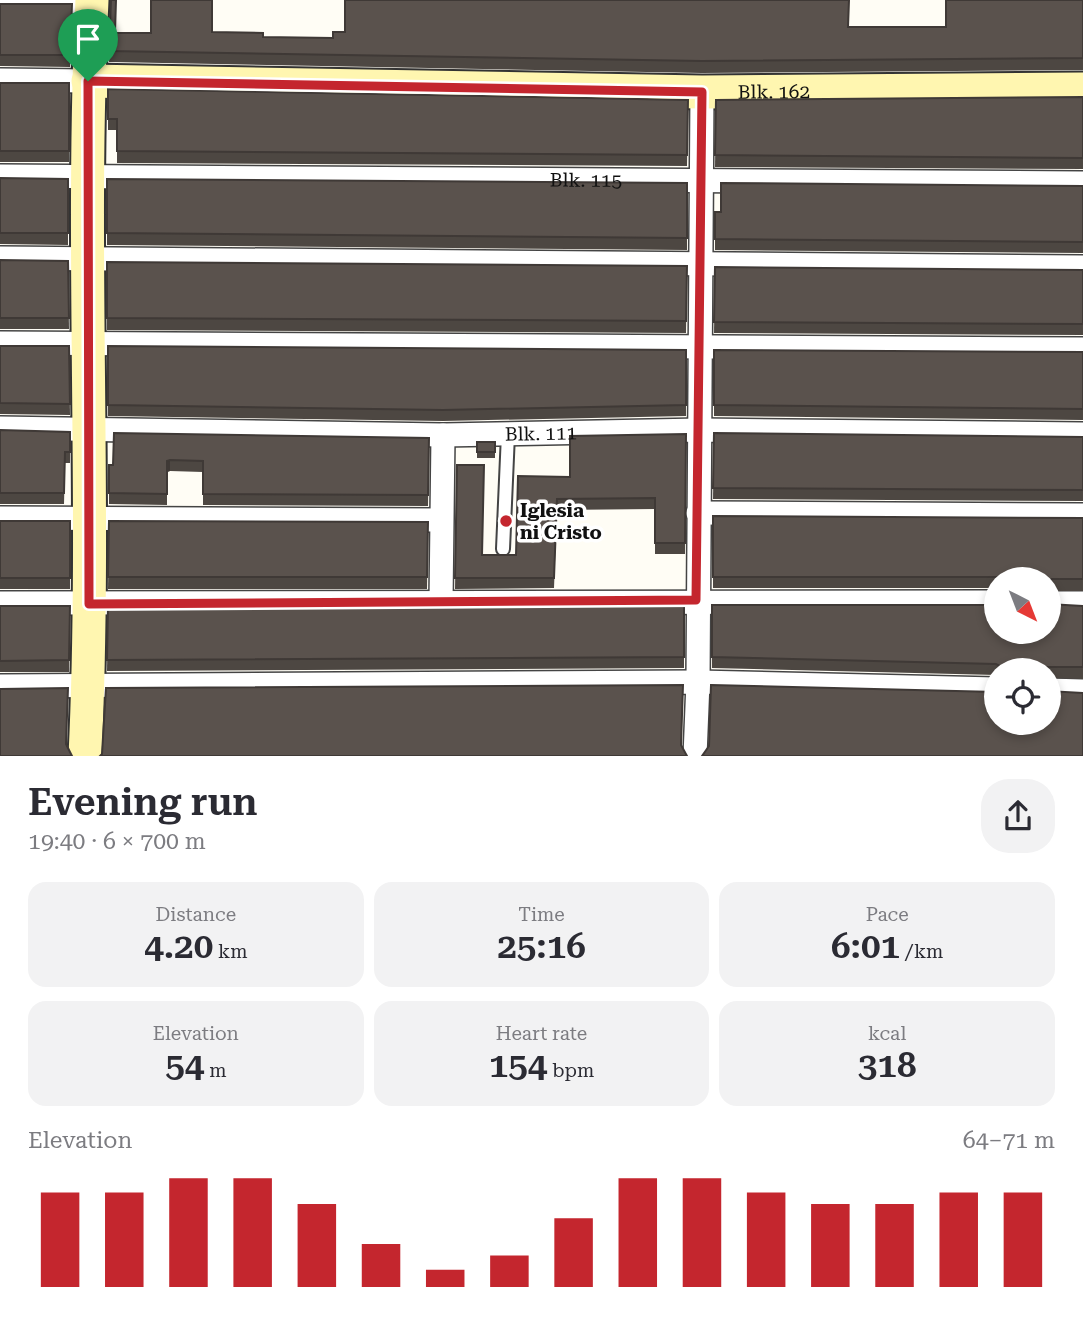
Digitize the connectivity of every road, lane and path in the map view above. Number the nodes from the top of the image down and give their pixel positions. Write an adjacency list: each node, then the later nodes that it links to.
1 (0, 1): 2 (street)
2 (92, 1): 4 (street)
3 (0, 80): 4 (street)
4 (88, 81): 6 (street, Blk. 162); 8 (street)
5 (1083, 89): 6 (street, Blk. 162)
6 (702, 92): 9 (street)
7 (0, 176): 8 (street, Blk. 115)
8 (89, 176): 9 (street, Blk. 115); 12 (street)
9 (703, 182): 10 (street, Blk. 115); 13 (street)
10 (1083, 183)
11 (0, 258): 12 (street)
12 (88, 259): 13 (street); 16 (street)
13 (699, 264): 14 (street); 17 (street)
14 (1083, 267)
15 (0, 343): 16 (street)
16 (89, 344): 17 (street); 20 (street)
17 (701, 346): 18 (street); 21 (street)
18 (1083, 349)
19 (0, 428): 20 (street, Blk. 111)
20 (91, 430): 24 (street, Blk. 111); 28 (street)
21 (700, 430): 22 (street, Blk. 111); 23 (street, Blk. 111); 25 (street)
22 (508, 434): 24 (street, Blk. 111); 30 (lane)
23 (1083, 434)
24 (443, 435): 29 (street)
25 (698, 513): 26 (street); 31 (street)
26 (1083, 515)
27 (0, 518): 28 (street)
28 (89, 519): 29 (street); 37 (street)
29 (441, 520): 32 (street)
30 (503, 549)
31 (696, 600): 32 (street); 33 (street); 38 (street)
32 (441, 602): 37 (street)
33 (984, 602)
34 (0, 603): 37 (street)
35 (1061, 603): 36 (street)
36 (1083, 603)
37 (89, 604): 40 (street)
38 (698, 682): 40 (street); 41 (street); 45 (street)
39 (0, 686): 40 (street)
40 (88, 687): 44 (street)
41 (984, 689)
42 (1061, 690): 43 (street)
43 (1083, 691)
44 (85, 756)
45 (695, 756)

